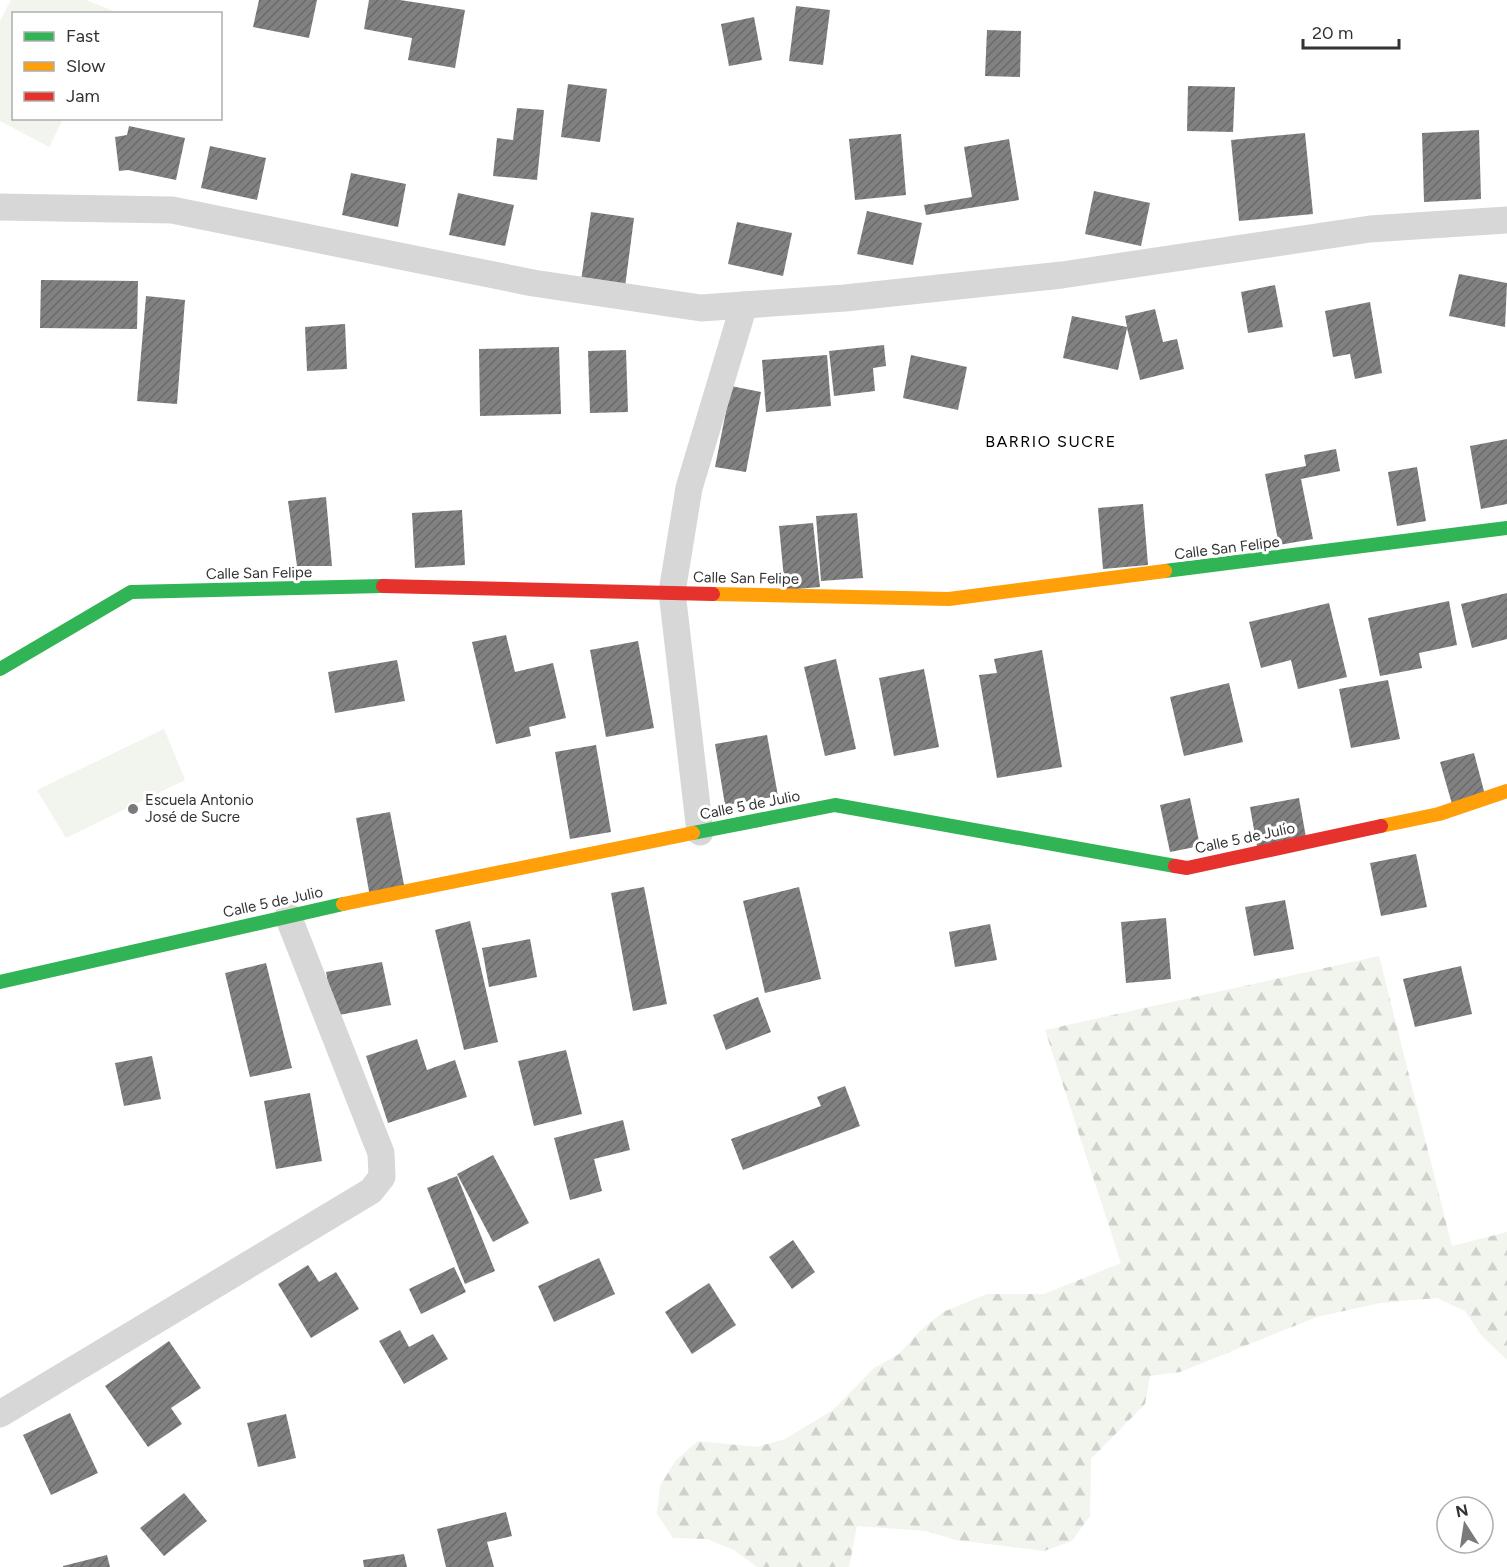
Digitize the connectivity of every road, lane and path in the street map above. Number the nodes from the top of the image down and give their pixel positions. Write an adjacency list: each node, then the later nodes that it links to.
1 (0, 207): 3 (street)
2 (1507, 220): 3 (street)
3 (744, 304): 5 (street)
4 (1507, 528): 5 (street, Calle San Felipe)
5 (672, 592): 6 (street, Calle San Felipe); 8 (street)
6 (0, 669)
7 (1507, 791): 8 (street, Calle 5 de Julio)
8 (700, 832): 9 (street, Calle 5 de Julio)
9 (288, 916): 10 (street, Calle 5 de Julio); 11 (street)
10 (0, 982)
11 (0, 1414)

